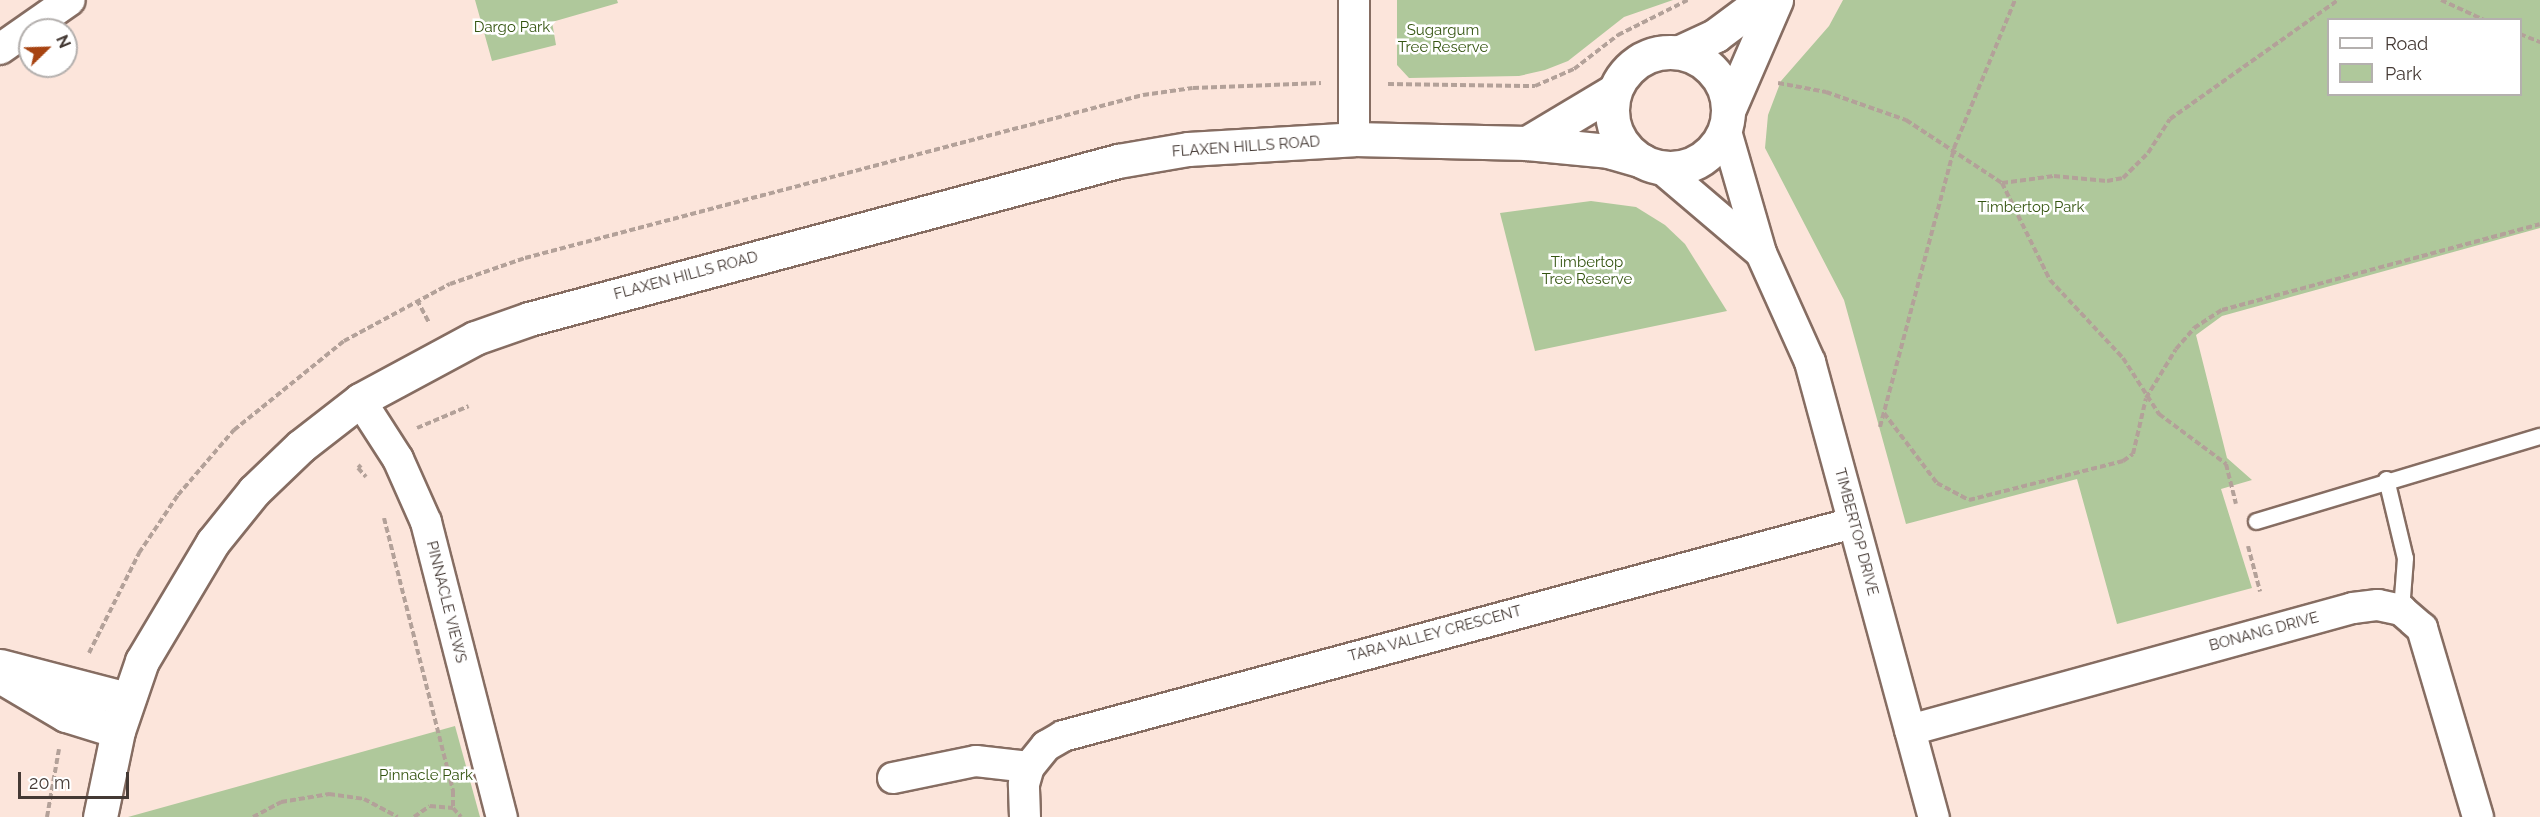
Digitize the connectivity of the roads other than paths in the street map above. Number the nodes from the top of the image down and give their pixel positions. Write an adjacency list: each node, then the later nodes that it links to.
1 (70, 0): 5 (street)
2 (1354, 0): 9 (street)
3 (1763, 0): 6 (street)
4 (1776, 0): 8 (street)
5 (0, 49)
6 (1680, 52): 7 (street); 8 (street)
7 (1614, 91): 10 (street); 11 (street)
8 (1726, 120): 11 (street); 12 (street, TIMBERTOP DRIVE)
9 (1354, 140): 10 (street, FLAXEN HILLS ROAD); 13 (street, FLAXEN HILLS ROAD)
10 (1527, 144): 11 (street, FLAXEN HILLS ROAD)
11 (1651, 164): 12 (street, TIMBERTOP DRIVE)
12 (1761, 253): 17 (street, TIMBERTOP DRIVE)
13 (360, 400): 21 (street, FLAXEN HILLS ROAD); 27 (street, PINNACLE VIEWS)
14 (2540, 436): 15 (lane)
15 (2386, 479): 16 (lane); 18 (lane)
16 (2256, 521)
17 (1853, 523): 22 (street, TIMBERTOP DRIVE); 24 (street, TARA VALLEY CRESCENT)
18 (2401, 610): 22 (street, BONANG DRIVE); 30 (street)
19 (0, 666): 21 (street)
20 (0, 676): 23 (street)
21 (127, 699): 23 (street, FLAXEN HILLS ROAD)
22 (1910, 730): 29 (street, TIMBERTOP DRIVE)
23 (117, 731): 26 (street, FLAXEN HILLS ROAD)
24 (1029, 767): 25 (street); 28 (street)
25 (893, 778)
26 (100, 817)
27 (502, 817)
28 (1025, 817)
29 (1934, 817)
30 (2478, 817)

